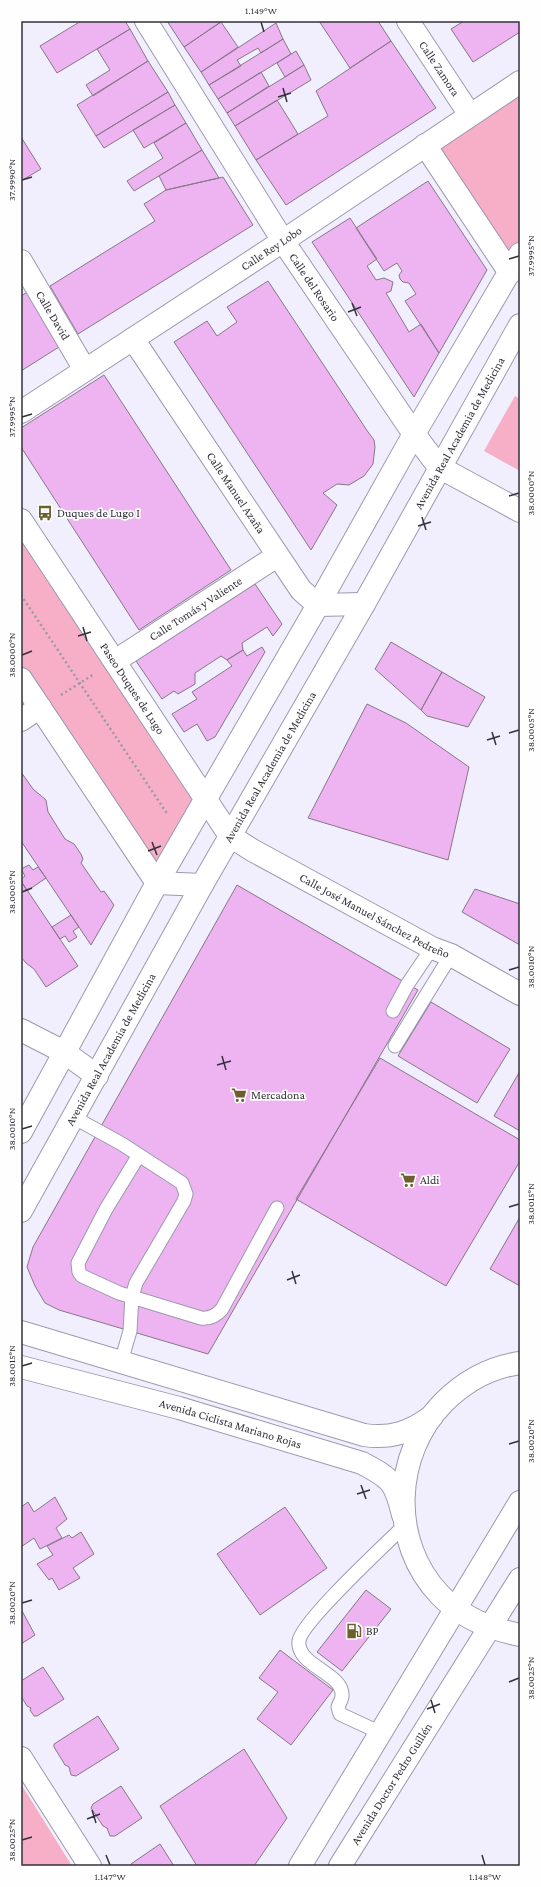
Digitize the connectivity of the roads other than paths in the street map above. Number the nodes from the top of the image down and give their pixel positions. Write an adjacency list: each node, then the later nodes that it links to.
1 (146, 21): 6 (street, Calle del Rosario)
2 (408, 21): 4 (street, Calle Zamora)
3 (520, 82): 4 (street, Calle Rey Lobo)
4 (470, 116): 5 (street, Calle Rey Lobo)
5 (426, 144): 6 (street, Calle Rey Lobo); 9 (street)
6 (283, 240): 11 (street, Calle Rey Lobo); 14 (street, Calle del Rosario)
7 (520, 254): 9 (street)
8 (21, 261): 12 (street, Calle David)
9 (510, 273): 14 (street)
10 (520, 324): 15 (street, Avenida Real Academia de Medicina)
11 (133, 339): 12 (street, Calle Rey Lobo); 18 (street, Calle Manuel Azaña)
12 (85, 370): 13 (street, Calle Rey Lobo)
13 (21, 412)
14 (414, 434): 15 (street, Calle del Rosario); 20 (street)
15 (439, 467): 16 (street); 19 (street, Avenida Real Academia de Medicina)
16 (520, 511)
17 (21, 520): 21 (street, Paseo Duques de Lugo)
18 (277, 556): 20 (street, Calle Manuel Azaña); 21 (street, Calle Tomás y Valiente)
19 (364, 604): 20 (street); 26 (street, Avenida Real Academia de Medicina)
20 (318, 605): 25 (street)
21 (114, 661): 25 (street, Paseo Duques de Lugo)
22 (21, 679): 23 (street)
23 (40, 708): 24 (street); 27 (street)
24 (21, 720)
25 (206, 800): 26 (street, Paseo Duques de Lugo); 27 (street)
26 (230, 836): 28 (street, Avenida Real Academia de Medicina); 29 (street, Calle José Manuel Sánchez Pedreño)
27 (157, 883): 28 (street); 34 (street)
28 (202, 885): 35 (street, Avenida Real Academia de Medicina)
29 (442, 952): 30 (street, Calle José Manuel Sánchez Pedreño); 31 (lane); 33 (lane)
30 (520, 994)
31 (393, 1011)
32 (22, 1029): 34 (street)
33 (395, 1046)
34 (64, 1052): 35 (street); 37 (street)
35 (96, 1076): 36 (street, Avenida Real Academia de Medicina)
36 (73, 1117): 38 (lane); 40 (street, Avenida Real Academia de Medicina)
37 (21, 1132)
38 (139, 1155): 41 (lane); 41 (lane)
39 (277, 1208): 41 (lane)
40 (21, 1211)
41 (132, 1296): 43 (lane)
42 (21, 1332): 43 (street)
43 (121, 1362): 46 (street)
44 (518, 1363): 46 (street)
45 (21, 1366): 48 (street, Avenida Ciclista Mariano Rojas)
46 (432, 1416): 48 (street)
47 (520, 1502): 50 (street)
48 (405, 1525): 50 (street); 53 (lane)
49 (520, 1579): 51 (street, Avenida Doctor Pedro Guillén)
50 (456, 1608): 51 (street); 53 (street)
51 (490, 1628): 52 (street); 57 (street, Avenida Doctor Pedro Guillén)
52 (520, 1635)
53 (381, 1733): 56 (street)
54 (21, 1758): 55 (street)
55 (90, 1866)
56 (300, 1866)
57 (340, 1866)

